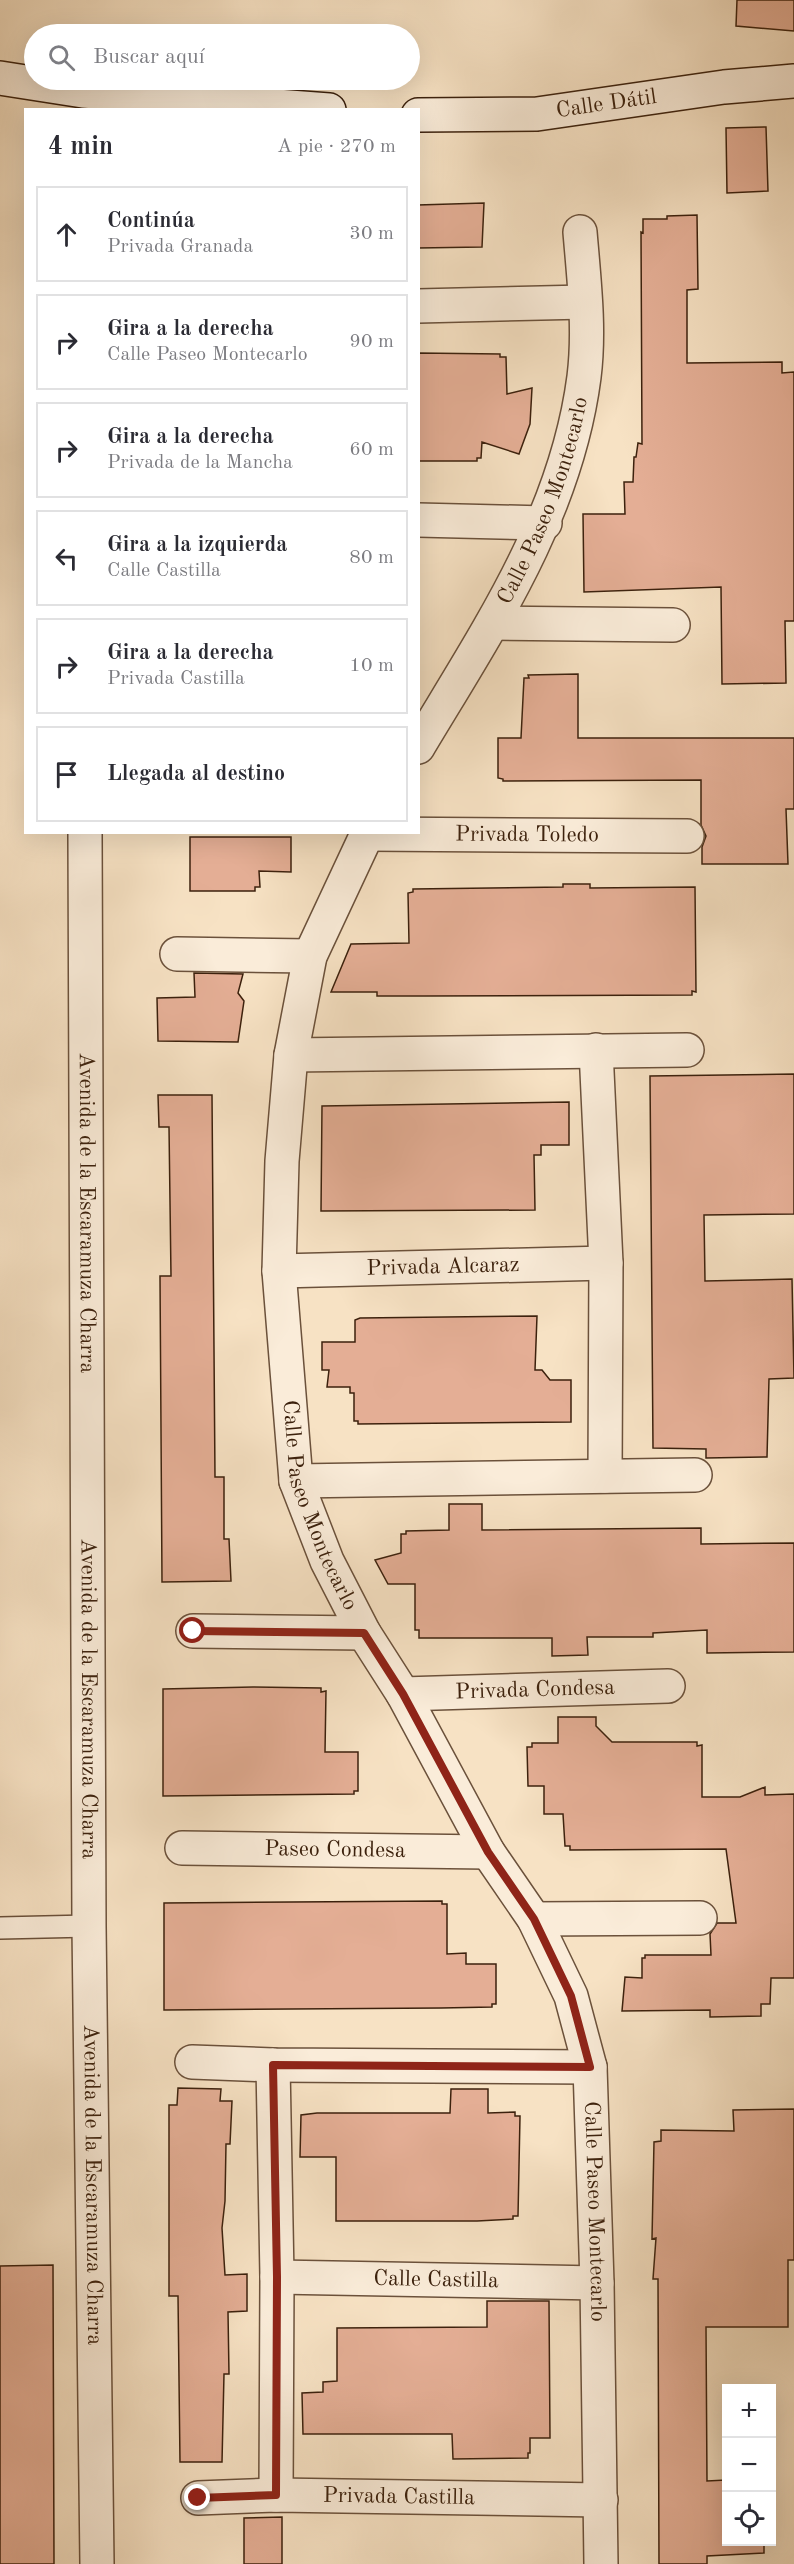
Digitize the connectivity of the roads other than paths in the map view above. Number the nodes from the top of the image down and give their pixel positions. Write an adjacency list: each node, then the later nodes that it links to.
1 (0, 78): 3 (street)
2 (794, 81): 7 (street, Calle Dátil)
3 (24, 84)
4 (45, 90): 5 (street)
5 (83, 100): 6 (street)
6 (280, 108)
7 (420, 115)
8 (580, 232): 9 (street, Calle Paseo Montecarlo)
9 (585, 302): 10 (street); 12 (street, Calle Paseo Montecarlo)
10 (420, 306)
11 (420, 520): 12 (street)
12 (545, 523): 13 (street, Calle Paseo Montecarlo)
13 (493, 623): 14 (street); 15 (street, Calle Paseo Montecarlo)
14 (673, 626)
15 (420, 744)
16 (420, 833): 19 (street, Privada Toledo)
17 (85, 834): 38 (street, Avenida de la Escaramuza Charra)
18 (368, 834): 21 (street, Calle Paseo Montecarlo)
19 (687, 836)
20 (177, 954): 21 (street)
21 (310, 956): 24 (street, Calle Paseo Montecarlo)
22 (596, 1050): 23 (street); 24 (street); 25 (street)
23 (687, 1050)
24 (291, 1055): 26 (street, Calle Paseo Montecarlo)
25 (606, 1263): 26 (street, Privada Alcaraz); 28 (street)
26 (279, 1271): 29 (street, Calle Paseo Montecarlo)
27 (695, 1475): 28 (street)
28 (605, 1476): 29 (street)
29 (296, 1481): 31 (street, Calle Paseo Montecarlo)
30 (193, 1631): 31 (street)
31 (364, 1633): 33 (street, Calle Paseo Montecarlo)
32 (668, 1686): 33 (street, Privada Condesa)
33 (403, 1694): 35 (street, Calle Paseo Montecarlo)
34 (182, 1848): 35 (street, Paseo Condesa)
35 (488, 1852): 37 (street, Calle Paseo Montecarlo)
36 (700, 1918): 37 (street)
37 (534, 1919): 42 (street, Calle Paseo Montecarlo)
38 (89, 1926): 39 (lane); 48 (street, Avenida de la Escaramuza Charra)
39 (0, 1928)
40 (192, 2062): 41 (street)
41 (273, 2065): 42 (street); 43 (street)
42 (590, 2067): 44 (street, Calle Paseo Montecarlo)
43 (277, 2277): 44 (street, Calle Castilla); 45 (street)
44 (597, 2283): 47 (street, Calle Paseo Montecarlo)
45 (276, 2495): 46 (street, Privada Castilla); 47 (street, Privada Castilla)
46 (198, 2498)
47 (601, 2500): 49 (street, Calle Paseo Montecarlo)
48 (97, 2564)
49 (601, 2564)

